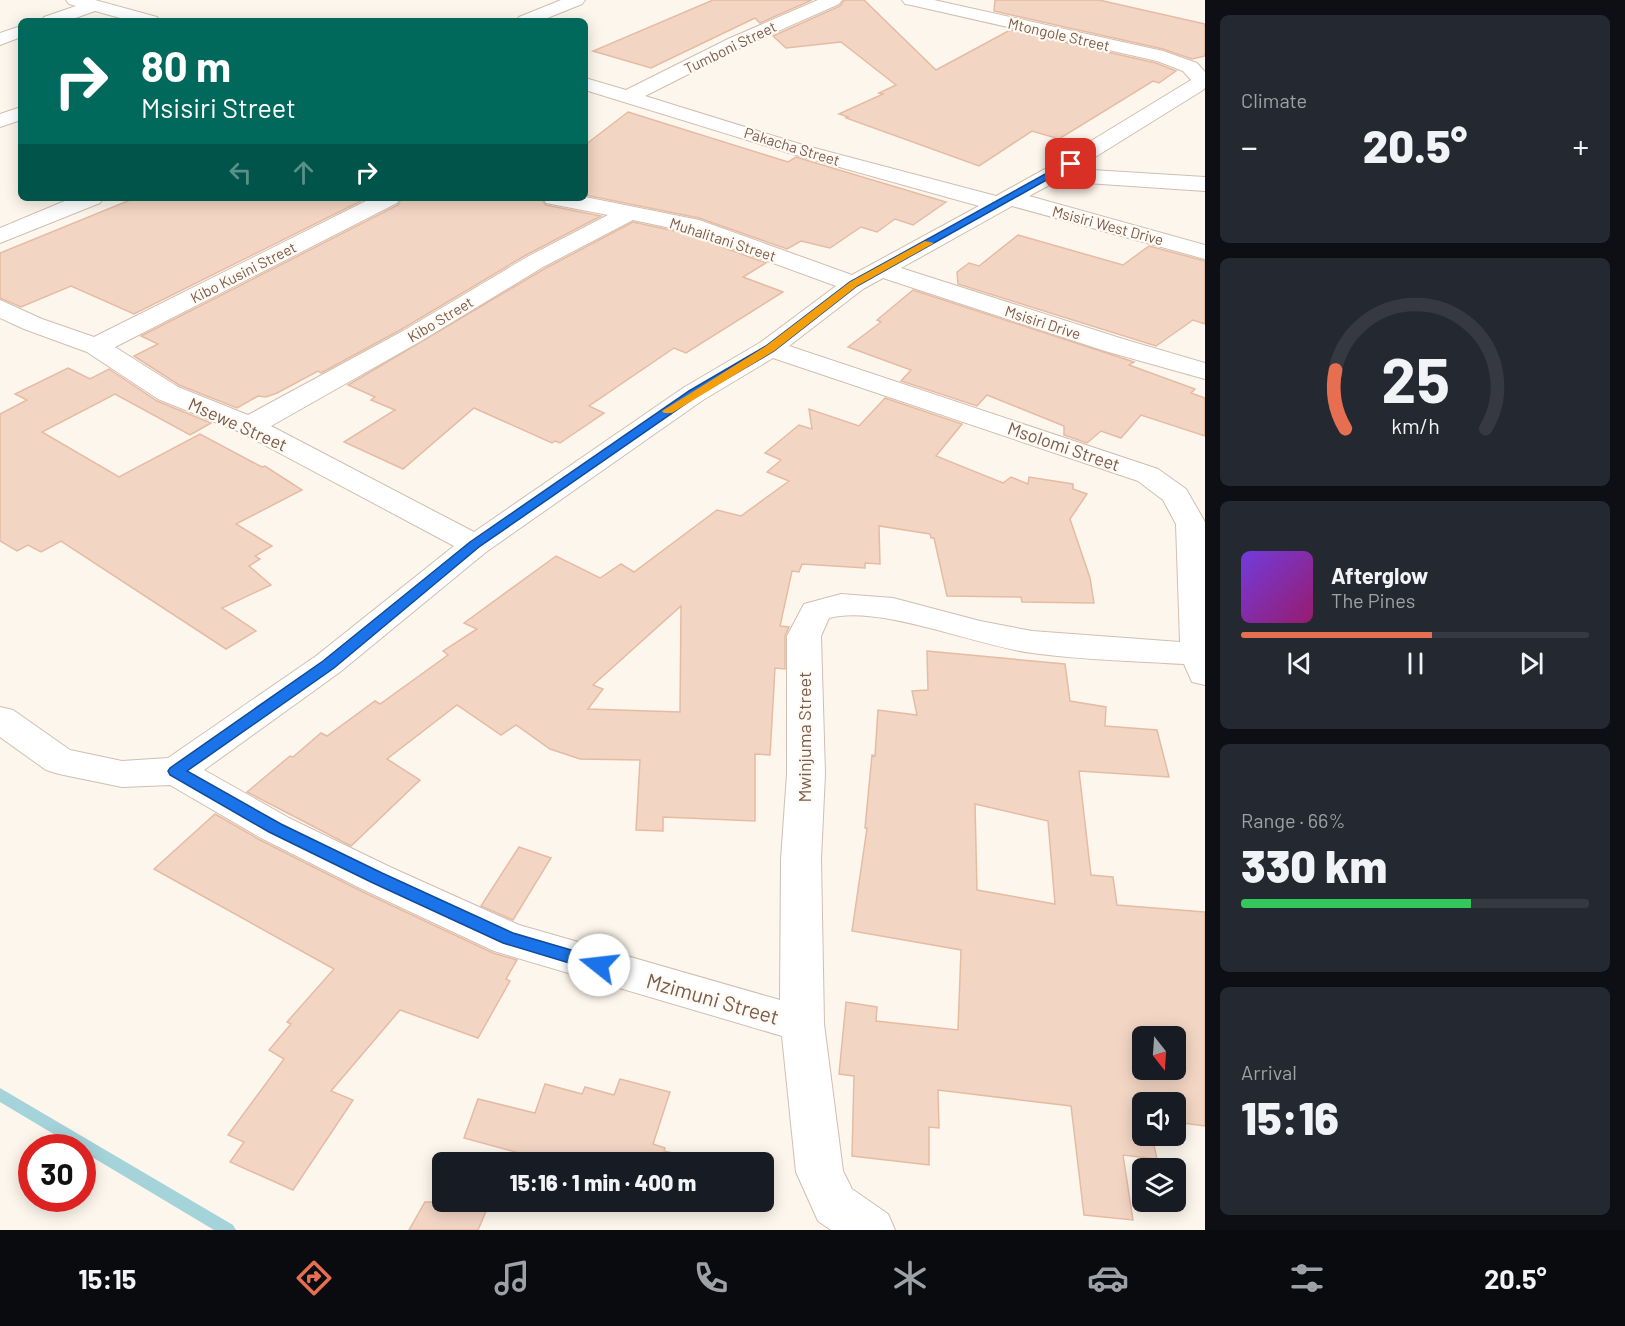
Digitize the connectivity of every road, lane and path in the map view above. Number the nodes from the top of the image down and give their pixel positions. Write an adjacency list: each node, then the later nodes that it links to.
1 (576, 0): 7 (street)
2 (832, 0): 12 (street, Tumboni Street)
3 (911, 0): 10 (street, Mtongole Street)
4 (83, 3): 5 (street); 6 (street)
5 (56, 18)
6 (140, 18)
7 (532, 18)
8 (18, 32): 9 (street)
9 (0, 39)
10 (1203, 79): 15 (street)
11 (588, 85): 12 (street, Pakacha Street)
12 (628, 97): 20 (street, Pakacha Street)
13 (18, 114): 14 (street)
14 (0, 121)
15 (1053, 174): 16 (street); 20 (street)
16 (1205, 184)
17 (85, 201): 22 (street)
18 (383, 201): 27 (street, Kibo Kusini Street)
19 (569, 201): 21 (street, Muhalitani Street)
20 (1005, 201): 23 (street, Msisiri West Drive); 24 (street)
21 (630, 213): 25 (street, Muhalitani Street); 30 (street, Kibo Street)
22 (0, 236)
23 (1205, 252)
24 (882, 270): 25 (street); 29 (street, Msisiri Drive)
25 (854, 284): 28 (street)
26 (0, 308): 27 (street, Msewe Street)
27 (96, 346): 30 (street, Msewe Street)
28 (770, 348): 31 (street); 32 (street, Msolomi Street)
29 (1205, 371)
30 (250, 426): 31 (street, Msewe Street)
31 (475, 545): 34 (street)
32 (1202, 665): 35 (street, Mwinjuma Street)
33 (0, 719): 34 (street)
34 (176, 771): 35 (street, Mzimuni Street)
35 (802, 1024): 36 (street, Mwinjuma Street)
36 (871, 1230)

